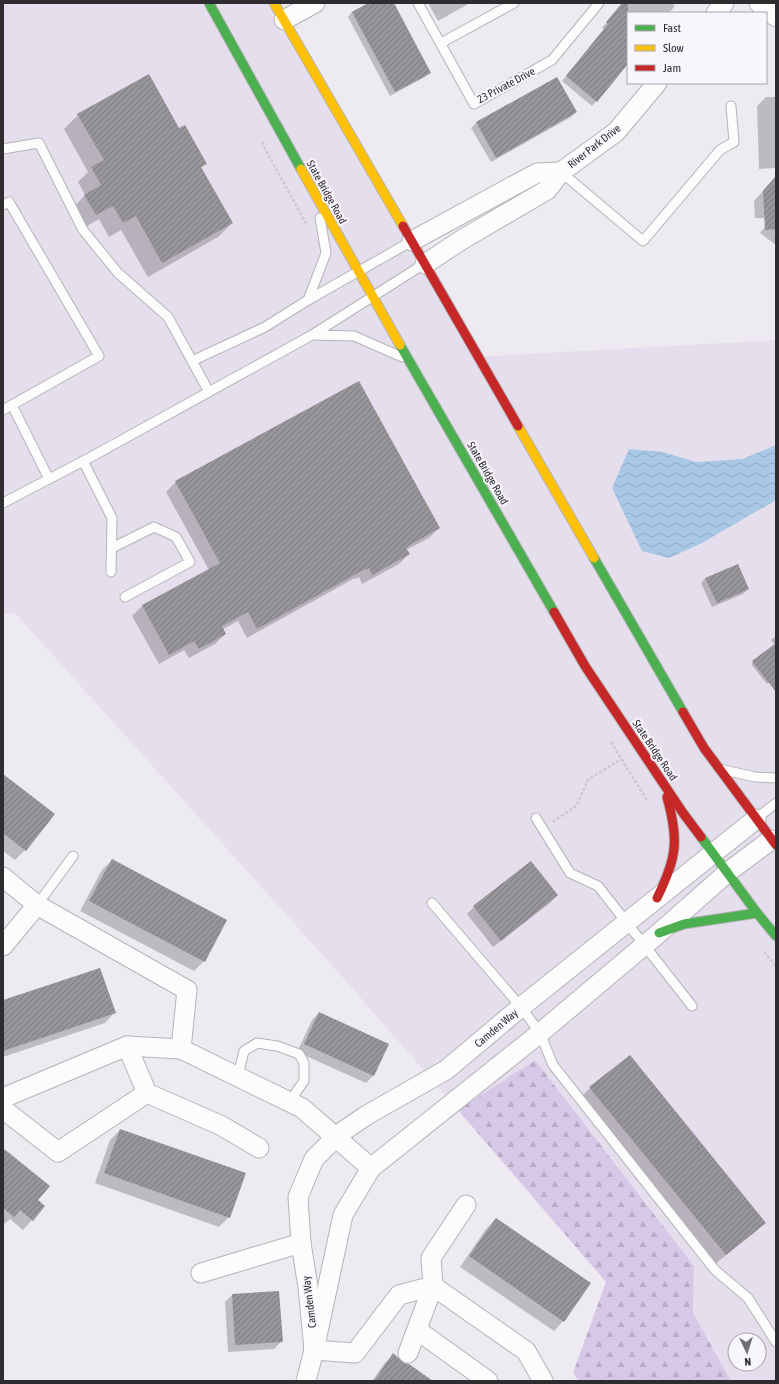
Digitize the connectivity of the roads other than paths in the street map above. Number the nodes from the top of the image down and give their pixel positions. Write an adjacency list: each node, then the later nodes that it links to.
1 (209, 3): 17 (highway, State Bridge Road)
2 (274, 3): 11 (highway)
3 (315, 3): 11 (street)
4 (418, 3): 12 (lane, 23 Private Drive)
5 (514, 3): 12 (lane)
6 (600, 3): 12 (lane, 23 Private Drive)
7 (724, 3): 9 (street)
8 (759, 3): 10 (street)
9 (717, 12)
10 (776, 17)
11 (284, 20): 19 (highway)
12 (440, 43)
13 (656, 84): 16 (street, River Park Drive)
14 (731, 106): 16 (lane)
15 (3, 149): 26 (lane)
16 (561, 172): 19 (street, River Park Drive); 20 (street, River Park Drive)
17 (315, 195): 21 (highway, State Bridge Road); 23 (lane)
18 (3, 205): 28 (lane)
19 (412, 241): 20 (highway); 21 (lane)
20 (425, 264): 22 (lane); 36 (highway)
21 (358, 271): 22 (highway, State Bridge Road); 23 (lane)
22 (373, 297): 24 (lane); 25 (highway, State Bridge Road)
23 (308, 300): 26 (lane)
24 (312, 335): 25 (lane); 27 (lane)
25 (408, 360): 38 (highway, State Bridge Road)
26 (192, 362): 27 (lane)
27 (209, 392): 30 (lane)
28 (12, 405): 29 (lane); 31 (lane)
29 (3, 410)
30 (83, 461): 31 (lane); 33 (lane)
31 (49, 479): 32 (lane)
32 (3, 503)
33 (112, 548): 34 (lane); 35 (lane)
34 (111, 572)
35 (125, 597)
36 (719, 769): 37 (lane); 41 (highway)
37 (776, 778)
38 (664, 786): 43 (highway, State Bridge Road); 47 (highway)
39 (776, 803): 41 (lane)
40 (536, 818): 51 (lane)
41 (756, 819): 42 (highway); 43 (street, Camden Way)
42 (774, 840): 45 (street, Camden Way)
43 (713, 853): 45 (highway, State Bridge Road); 47 (street, Camden Way)
44 (73, 856): 49 (lane)
45 (728, 872): 50 (highway, State Bridge Road); 52 (street, Camden Way)
46 (3, 876): 49 (street)
47 (657, 898): 51 (street, Camden Way)
48 (432, 903): 57 (lane)
49 (37, 905): 55 (street); 60 (street)
50 (757, 913): 52 (highway); 53 (highway, State Bridge Road)
51 (626, 923): 54 (lane); 57 (street, Camden Way)
52 (659, 933): 54 (street, Camden Way)
53 (776, 936)
54 (643, 945): 56 (lane); 58 (street, Camden Way)
55 (3, 946)
56 (692, 1006)
57 (521, 1007): 58 (lane); 66 (street, Camden Way)
58 (540, 1033): 68 (street, Camden Way); 74 (lane)
59 (127, 1046): 60 (street); 62 (street); 63 (street)
60 (181, 1049): 61 (street)
61 (238, 1076): 64 (street); 64 (lane)
62 (147, 1093): 65 (street); 67 (street)
63 (3, 1098)
64 (289, 1102): 66 (street)
65 (3, 1109)
66 (335, 1138): 68 (street); 70 (street, Camden Way)
67 (259, 1148)
68 (371, 1168): 75 (street, Camden Way)
69 (466, 1205): 72 (street)
70 (301, 1243): 71 (street); 75 (street, Camden Way)
71 (201, 1272)
72 (433, 1286): 73 (street); 75 (street); 79 (street)
73 (417, 1330): 76 (street); 78 (street)
74 (776, 1342)
75 (314, 1350): 77 (street)
76 (408, 1353)
77 (306, 1381)
78 (488, 1381)
79 (543, 1381)

